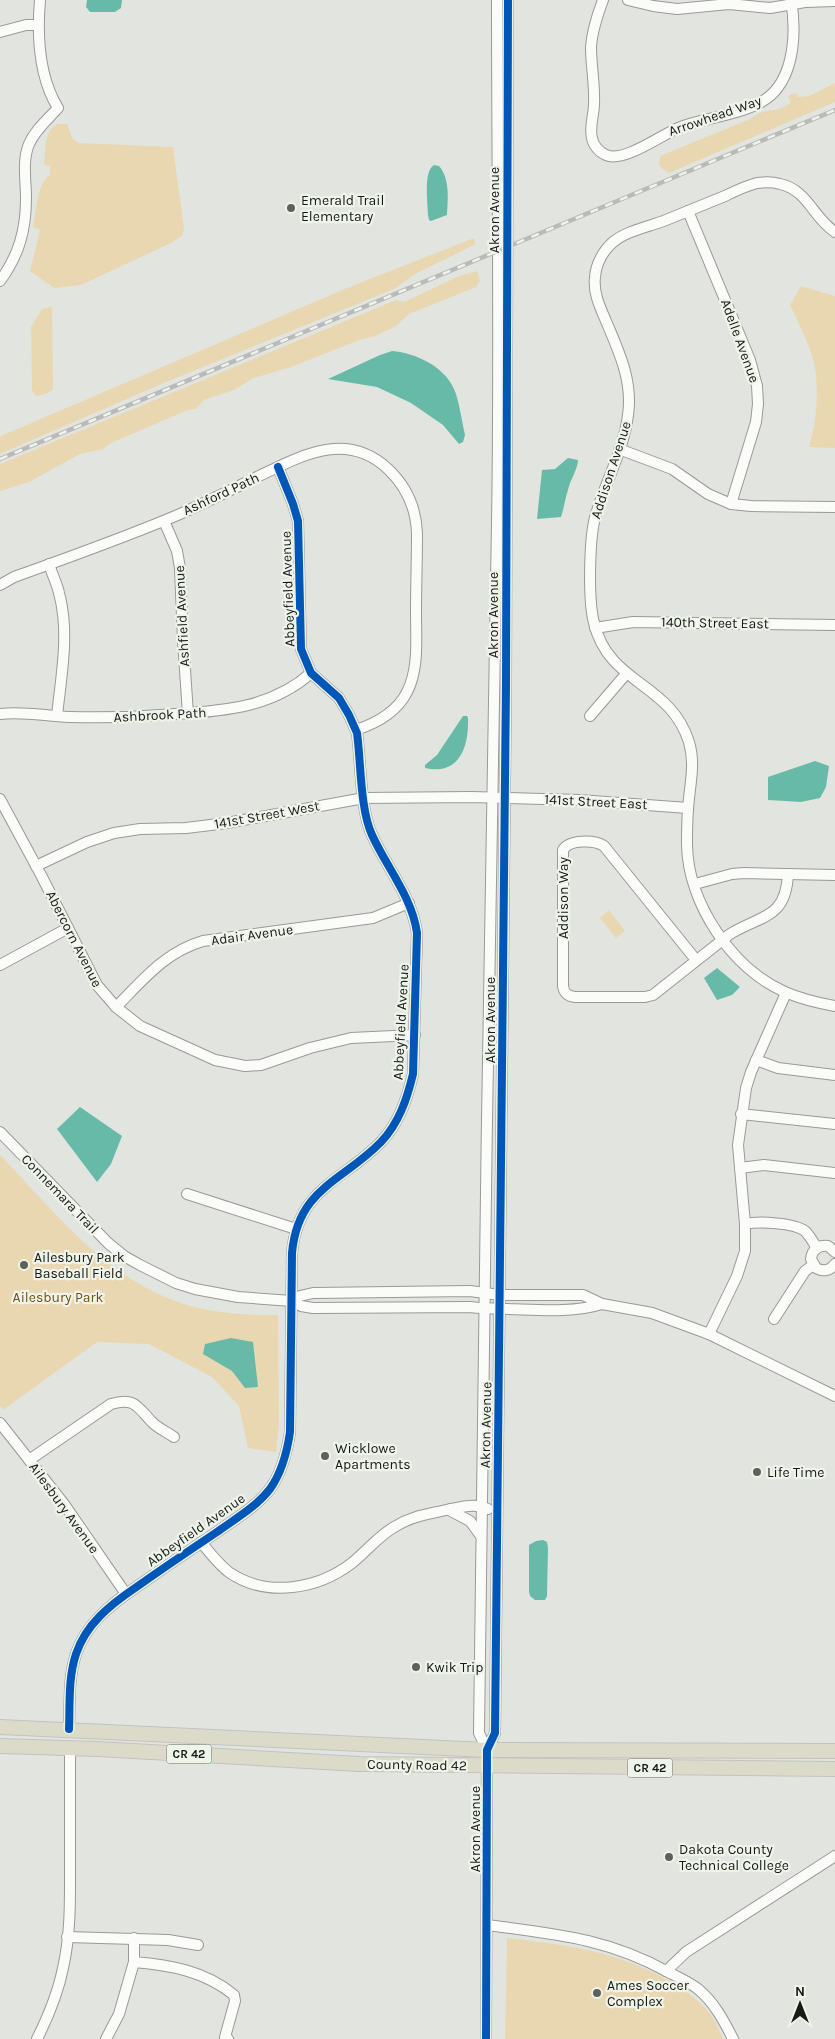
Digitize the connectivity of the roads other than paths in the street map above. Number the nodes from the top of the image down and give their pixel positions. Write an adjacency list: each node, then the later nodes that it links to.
1 (40, 0): 8 (street)
2 (497, 0): 30 (street, Akron Avenue)
3 (508, 0): 31 (street, Akron Avenue)
4 (603, 0): 7 (street, Arrowhead Way)
5 (628, 0): 7 (street)
6 (835, 1): 7 (street)
7 (792, 2)
8 (38, 25): 9 (street); 12 (street)
9 (0, 32)
10 (688, 211): 11 (street, Addison Avenue); 13 (street, Addison Avenue); 15 (street, Adelle Avenue)
11 (835, 232)
12 (0, 281)
13 (619, 450): 15 (street); 21 (street, Addison Avenue)
14 (278, 467): 17 (street, Ashford Path); 22 (street, Abbeyfield Avenue); 28 (street, Ashford Path)
15 (731, 504): 16 (street)
16 (835, 507)
17 (164, 520): 18 (street, Ashford Path); 25 (street, Ashfield Avenue)
18 (49, 564): 19 (street, Ashford Path); 26 (street)
19 (0, 585)
20 (835, 625): 21 (street, 140th Street East)
21 (595, 628): 23 (street, Addison Avenue)
22 (311, 673): 25 (street, Ashbrook Path); 28 (street, Abbeyfield Avenue)
23 (626, 674): 27 (street); 33 (street, Addison Avenue)
24 (0, 714): 26 (street, Ashbrook Path)
25 (188, 714): 26 (street, Ashbrook Path)
26 (57, 716)
27 (590, 716)
28 (356, 730): 29 (street, Abbeyfield Avenue)
29 (364, 798): 30 (street, 141st Street West); 34 (street, 141st Street West); 38 (street, Abbeyfield Avenue)
30 (492, 798): 31 (street, 141st Street West); 61 (street, Akron Avenue)
31 (505, 798): 33 (street, 141st Street East); 62 (street, Akron Avenue)
32 (0, 799): 34 (street, Abercorn Avenue)
33 (688, 808): 37 (street, Addison Avenue)
34 (36, 866): 39 (street, Abercorn Avenue)
35 (788, 874): 36 (street); 37 (street); 40 (street, Addison Way)
36 (835, 875)
37 (695, 884): 40 (street, Addison Avenue)
38 (409, 903): 45 (street, Adair Avenue); 46 (street, Abbeyfield Avenue)
39 (68, 928): 42 (street); 45 (street, Abercorn Avenue)
40 (722, 940): 41 (street, Addison Way); 43 (street, Addison Avenue)
41 (696, 960): 41 (street, Addison Way)
42 (0, 966)
43 (786, 993): 44 (street, Addison Avenue); 47 (street)
44 (835, 1006)
45 (116, 1008): 46 (street, Abercorn Avenue)
46 (415, 1034): 56 (street, Abbeyfield Avenue)
47 (756, 1060): 48 (street); 49 (street)
48 (835, 1074)
49 (741, 1114): 50 (street); 52 (street)
50 (835, 1124)
51 (0, 1132): 63 (street, Connemara Trail)
52 (740, 1168): 53 (street); 55 (street)
53 (835, 1173)
54 (187, 1194): 56 (street)
55 (745, 1224): 57 (street); 68 (street)
56 (296, 1229): 63 (street, Abbeyfield Avenue)
57 (817, 1248): 58 (street); 59 (street)
58 (834, 1250)
59 (813, 1265): 60 (street); 67 (street)
60 (834, 1267)
61 (484, 1292): 62 (street, Connemara Trail); 63 (street, Connemara Trail); 66 (street, Akron Avenue)
62 (500, 1294): 64 (street, Connemara Trail); 65 (street, Akron Avenue)
63 (292, 1301): 66 (street, Connemara Trail); 77 (street, Abbeyfield Avenue)
64 (602, 1304): 65 (street, Connemara Trail); 68 (street)
65 (500, 1308): 66 (street, Connemara Trail); 75 (street, Akron Avenue)
66 (483, 1309): 73 (street, Akron Avenue)
67 (774, 1319)
68 (709, 1334): 69 (street)
69 (835, 1396)
70 (0, 1423): 72 (street, Ailesbury Avenue)
71 (174, 1438): 72 (street)
72 (29, 1460): 78 (street, Ailesbury Avenue)
73 (482, 1506): 74 (street); 75 (street); 76 (street, Akron Avenue)
74 (449, 1510): 76 (street); 77 (street)
75 (498, 1514): 84 (street, Akron Avenue)
76 (481, 1536): 84 (street, Akron Avenue)
77 (201, 1542): 78 (street, Abbeyfield Avenue)
78 (126, 1594): 80 (street, Abbeyfield Avenue)
79 (0, 1727): 80 (highway, County Road 42)
80 (69, 1730): 81 (highway); 84 (highway, County Road 42 / CR 42)
81 (0, 1736)
82 (0, 1746): 83 (highway, County Road 42 / CR 42)
83 (70, 1748): 87 (highway, County Road 42 / CR 42); 92 (street)
84 (487, 1750): 85 (highway, County Road 42 / CR 42); 87 (street, Akron Avenue)
85 (835, 1751)
86 (835, 1762): 88 (highway)
87 (487, 1767): 88 (highway, County Road 42 / CR 42); 91 (street, Akron Avenue)
88 (771, 1769): 89 (highway, County Road 42 / CR 42)
89 (835, 1770)
90 (835, 1856): 96 (street)
91 (487, 1925): 96 (street); 100 (street, Akron Avenue)
92 (67, 1936): 93 (street); 98 (street)
93 (134, 1938): 94 (street); 95 (street)
94 (198, 1945)
95 (134, 1962): 97 (street); 99 (street)
96 (666, 1970): 101 (street)
97 (226, 2038)
98 (37, 2039)
99 (106, 2039)
100 (486, 2039)
101 (733, 2039)

